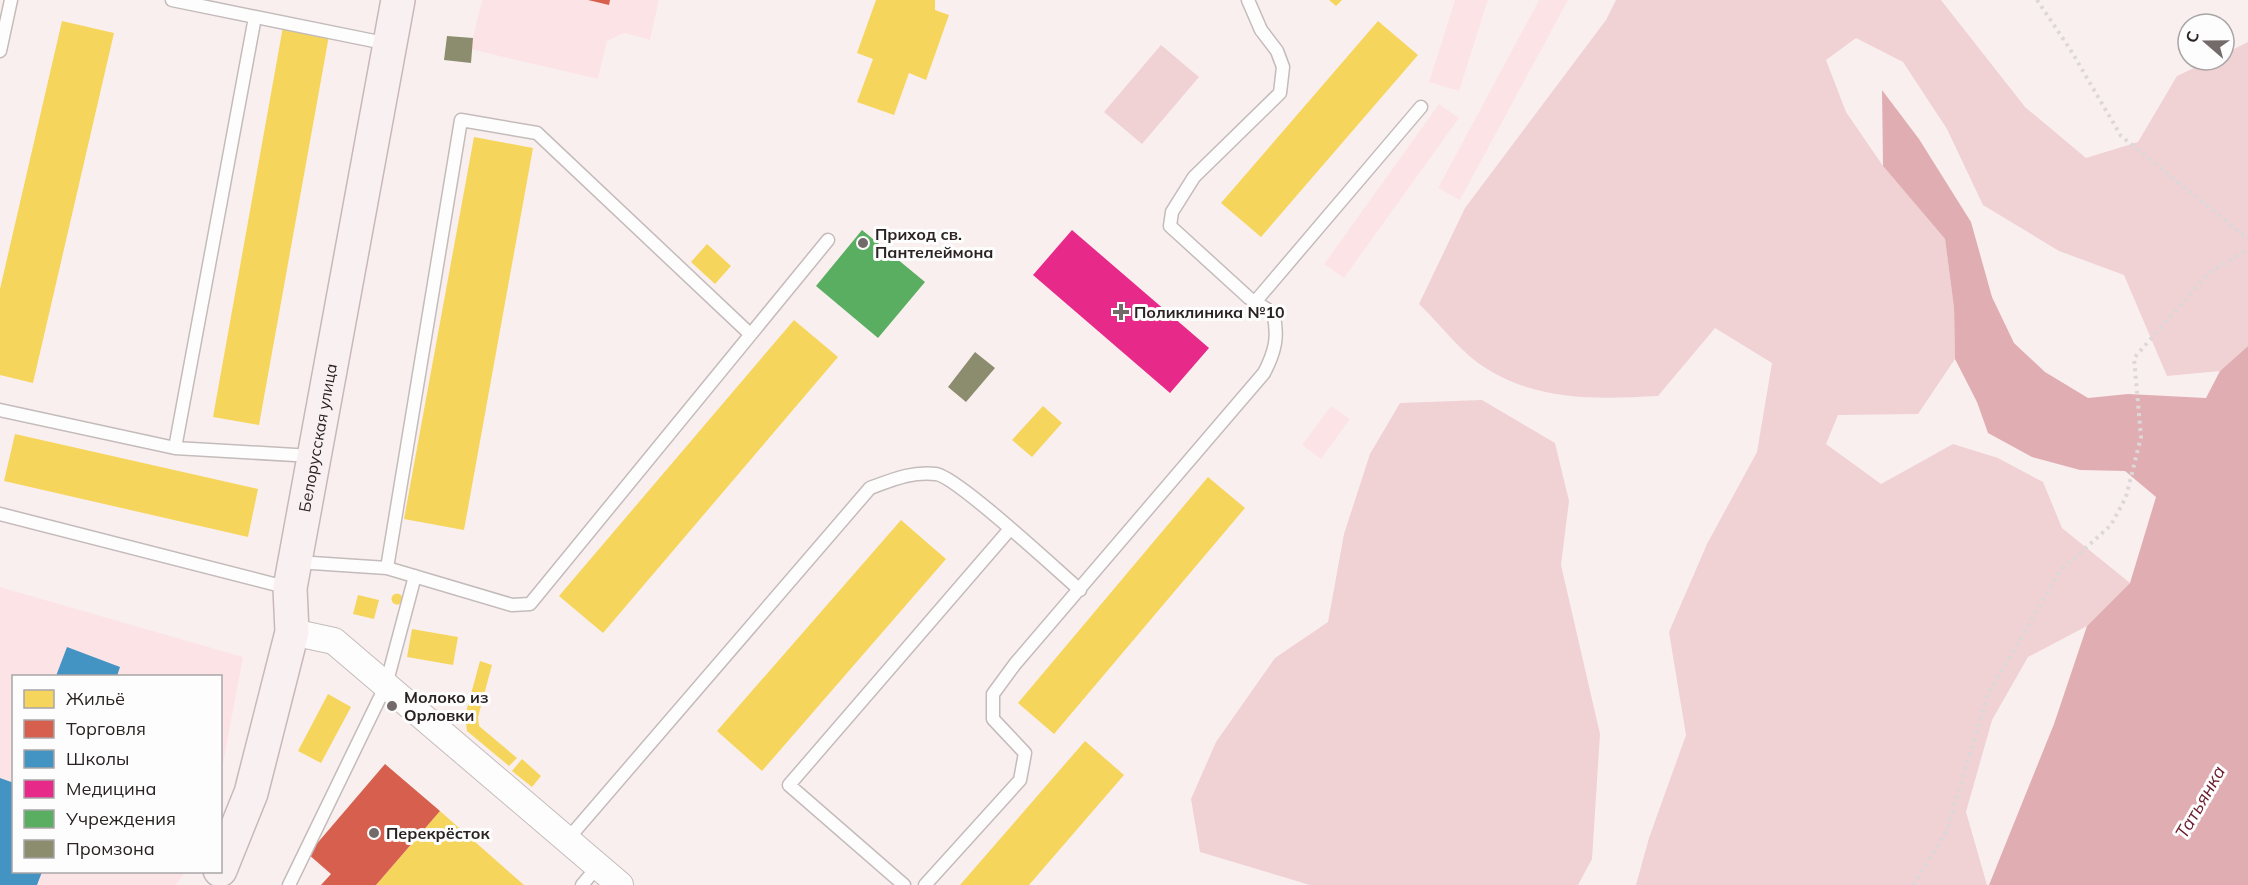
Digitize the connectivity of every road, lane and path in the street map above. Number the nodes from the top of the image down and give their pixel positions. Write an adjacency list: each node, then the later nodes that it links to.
1 (11, 0): 8 (lane)
2 (172, 0): 6 (lane)
3 (398, 0): 7 (main road, Белорусская улица)
4 (1249, 0): 13 (lane)
5 (2037, 0): 10 (path)
6 (255, 17): 7 (lane); 16 (lane)
7 (390, 44): 17 (main road, Белорусская улица)
8 (0, 51)
9 (1421, 107): 13 (lane)
10 (2248, 239)
11 (828, 240): 14 (lane)
12 (2248, 249): 33 (path)
13 (1255, 302): 23 (lane)
14 (750, 334): 20 (lane); 22 (lane)
15 (0, 410): 16 (lane)
16 (175, 448): 17 (lane)
17 (313, 456): 21 (main road, Белорусская улица)
18 (0, 514): 21 (lane)
19 (1010, 529): 23 (lane); 26 (lane); 31 (lane)
20 (387, 568): 21 (lane); 22 (lane)
21 (293, 575): 24 (main road, Белорусская улица)
22 (415, 576): 25 (lane)
23 (1080, 590): 32 (lane)
24 (292, 633): 25 (street); 27 (main road, Белорусская улица)
25 (386, 685): 26 (street); 29 (lane)
26 (567, 840): 28 (street)
27 (222, 866)
28 (590, 876): 30 (street)
29 (289, 885)
30 (620, 885)
31 (904, 885)
32 (925, 885)
33 (1913, 885)

